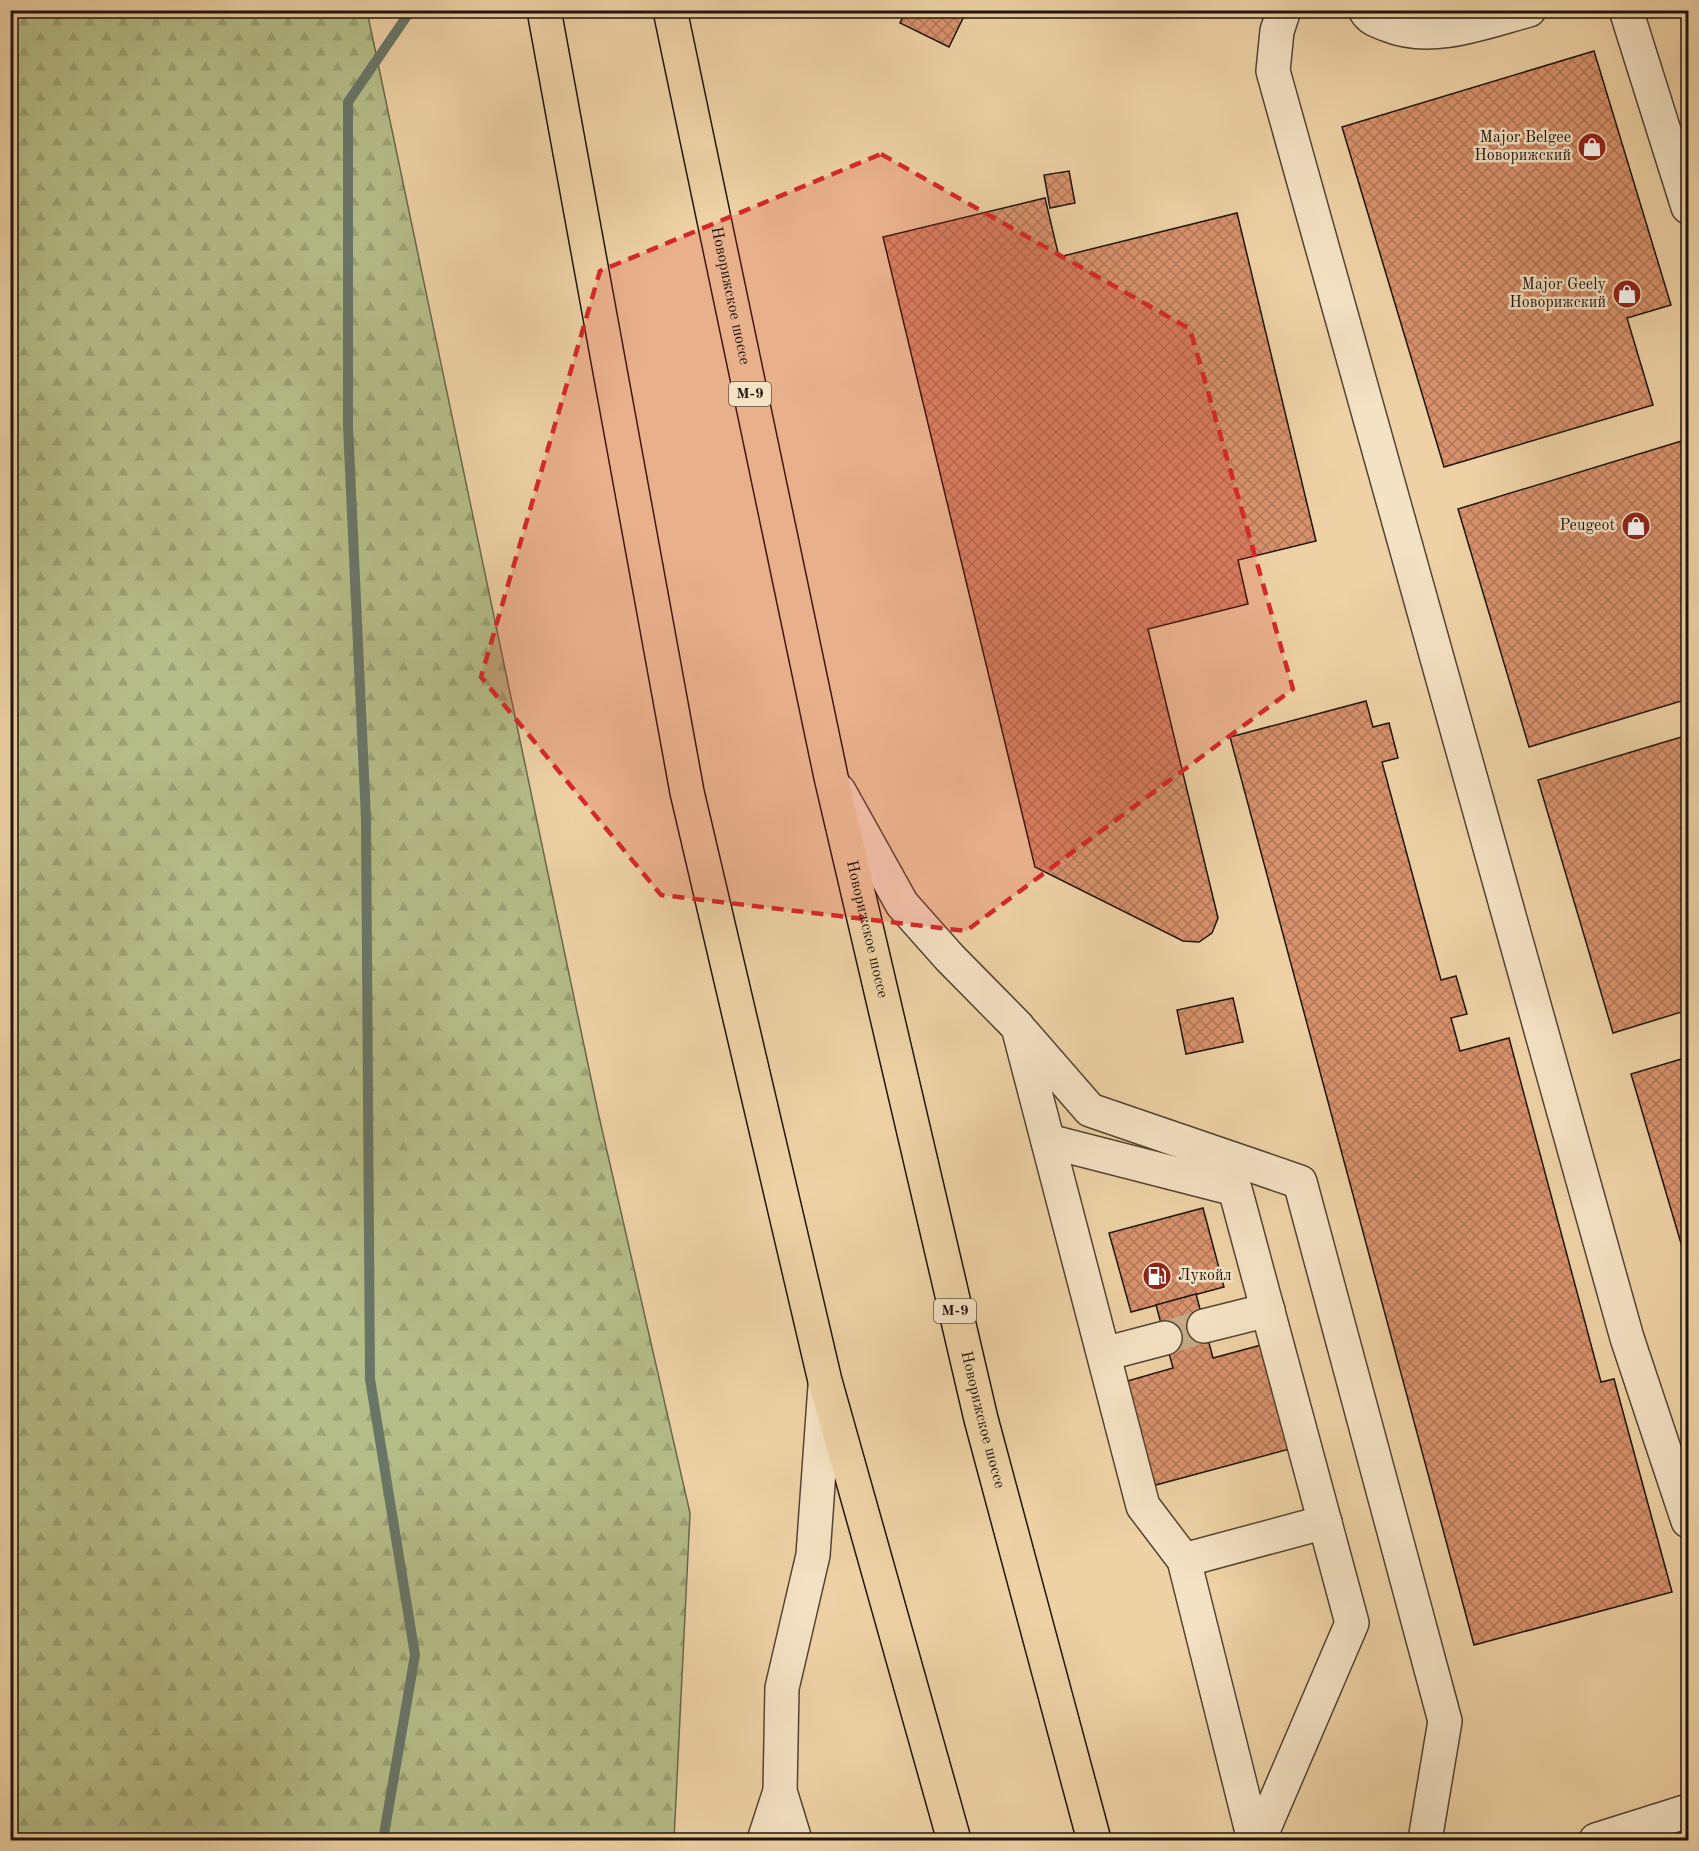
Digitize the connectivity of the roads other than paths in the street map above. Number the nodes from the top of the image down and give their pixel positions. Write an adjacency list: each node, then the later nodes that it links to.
1 (544, 10): 15 (highway)
2 (670, 10): 8 (highway, Новорижское шоссе / М-9)
3 (1284, 10): 16 (lane)
4 (1365, 10): 5 (lane)
5 (1529, 10)
6 (1626, 10): 7 (lane)
7 (1689, 207)
8 (831, 777): 9 (lane); 24 (highway, Новорижское шоссе / М-9)
9 (1018, 1028): 10 (lane); 26 (lane)
10 (1048, 1141): 11 (lane); 14 (lane)
11 (1268, 1310): 12 (lane); 17 (lane)
12 (1204, 1326)
13 (1165, 1338): 14 (lane)
14 (1104, 1354): 18 (lane)
15 (825, 1381): 19 (lane); 23 (highway)
16 (1689, 1521)
17 (1324, 1522): 18 (lane); 25 (lane)
18 (1184, 1560): 25 (lane)
19 (780, 1791): 21 (lane); 22 (lane)
20 (1689, 1811): 27 (lane)
21 (764, 1840)
22 (795, 1840)
23 (954, 1840)
24 (1094, 1840)
25 (1257, 1840)
26 (1425, 1840)
27 (1596, 1840)

